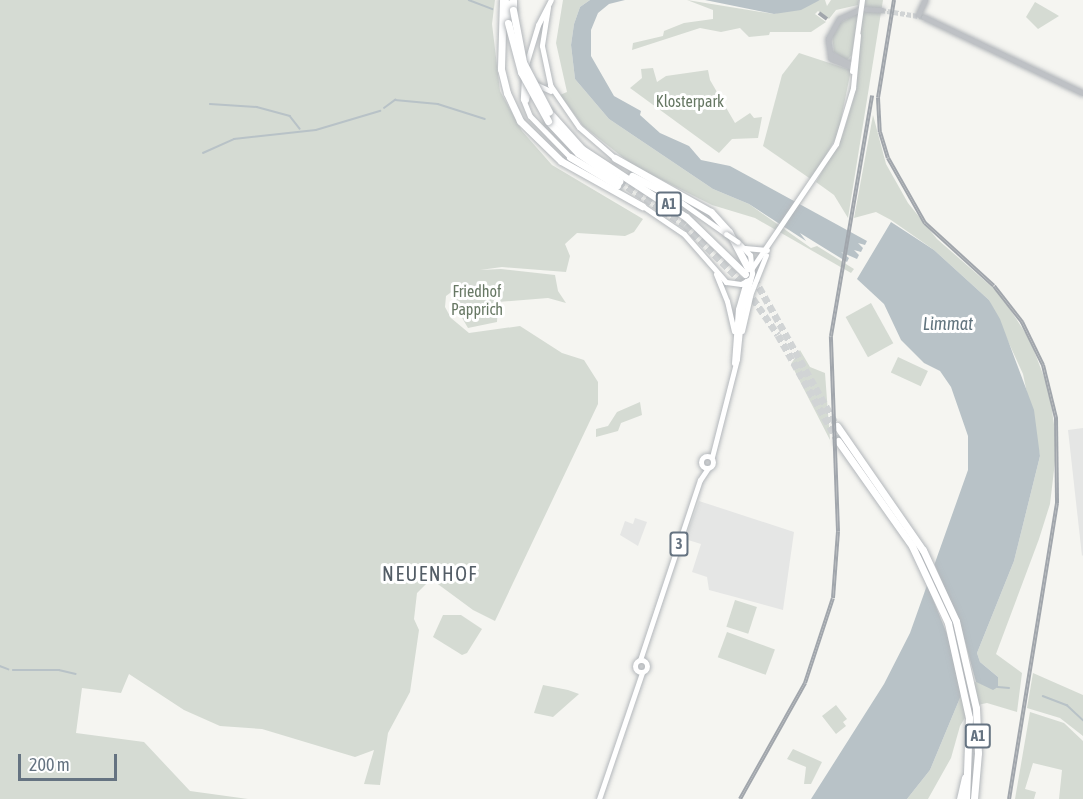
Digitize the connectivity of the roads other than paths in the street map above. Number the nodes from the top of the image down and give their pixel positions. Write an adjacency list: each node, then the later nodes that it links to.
1 (505, 0): 16 (highway, bridge); 19 (highway)
2 (513, 0): 15 (highway, A1, bridge)
3 (862, 0): 9 (main road)
4 (925, 0): 12 (street)
5 (550, 3): 13 (main road); 14 (main road)
6 (866, 9): 8 (street)
7 (858, 10): 10 (street)
8 (881, 10)
9 (858, 36): 10 (main road); 10 (main road)
10 (850, 66): 11 (main road); 11 (main road)
11 (850, 93): 21 (main road)
12 (1083, 93)
13 (555, 94): 14 (main road); 17 (main road)
14 (525, 105): 16 (main road)
15 (582, 148): 18 (highway); 23 (highway, A1)
16 (570, 156): 19 (main road)
17 (615, 158): 18 (main road); 23 (highway)
18 (674, 197): 20 (main road, bridge)
19 (642, 206): 22 (main road)
20 (745, 248): 21 (main road); 23 (main road)
21 (767, 250): 23 (main road)
22 (710, 262): 23 (main road); 24 (main road)
23 (750, 274): 24 (main road); 24 (main road)
24 (738, 336): 27 (main road)
25 (837, 426): 39 (highway, A1)
26 (838, 441): 35 (highway, A1)
27 (709, 456): 28 (main road); 28 (main road)
28 (704, 467): 29 (main road, 3)
29 (650, 635): 30 (main road, 3); 31 (main road, 3)
30 (640, 660): 31 (main road); 32 (main road)
31 (646, 663): 33 (main road)
32 (635, 669): 33 (main road); 34 (main road)
33 (642, 673): 34 (main road)
34 (630, 702): 36 (main road)
35 (970, 761): 37 (highway); 38 (highway, A1)
36 (599, 799)
37 (960, 799)
38 (966, 799)
39 (974, 799)

